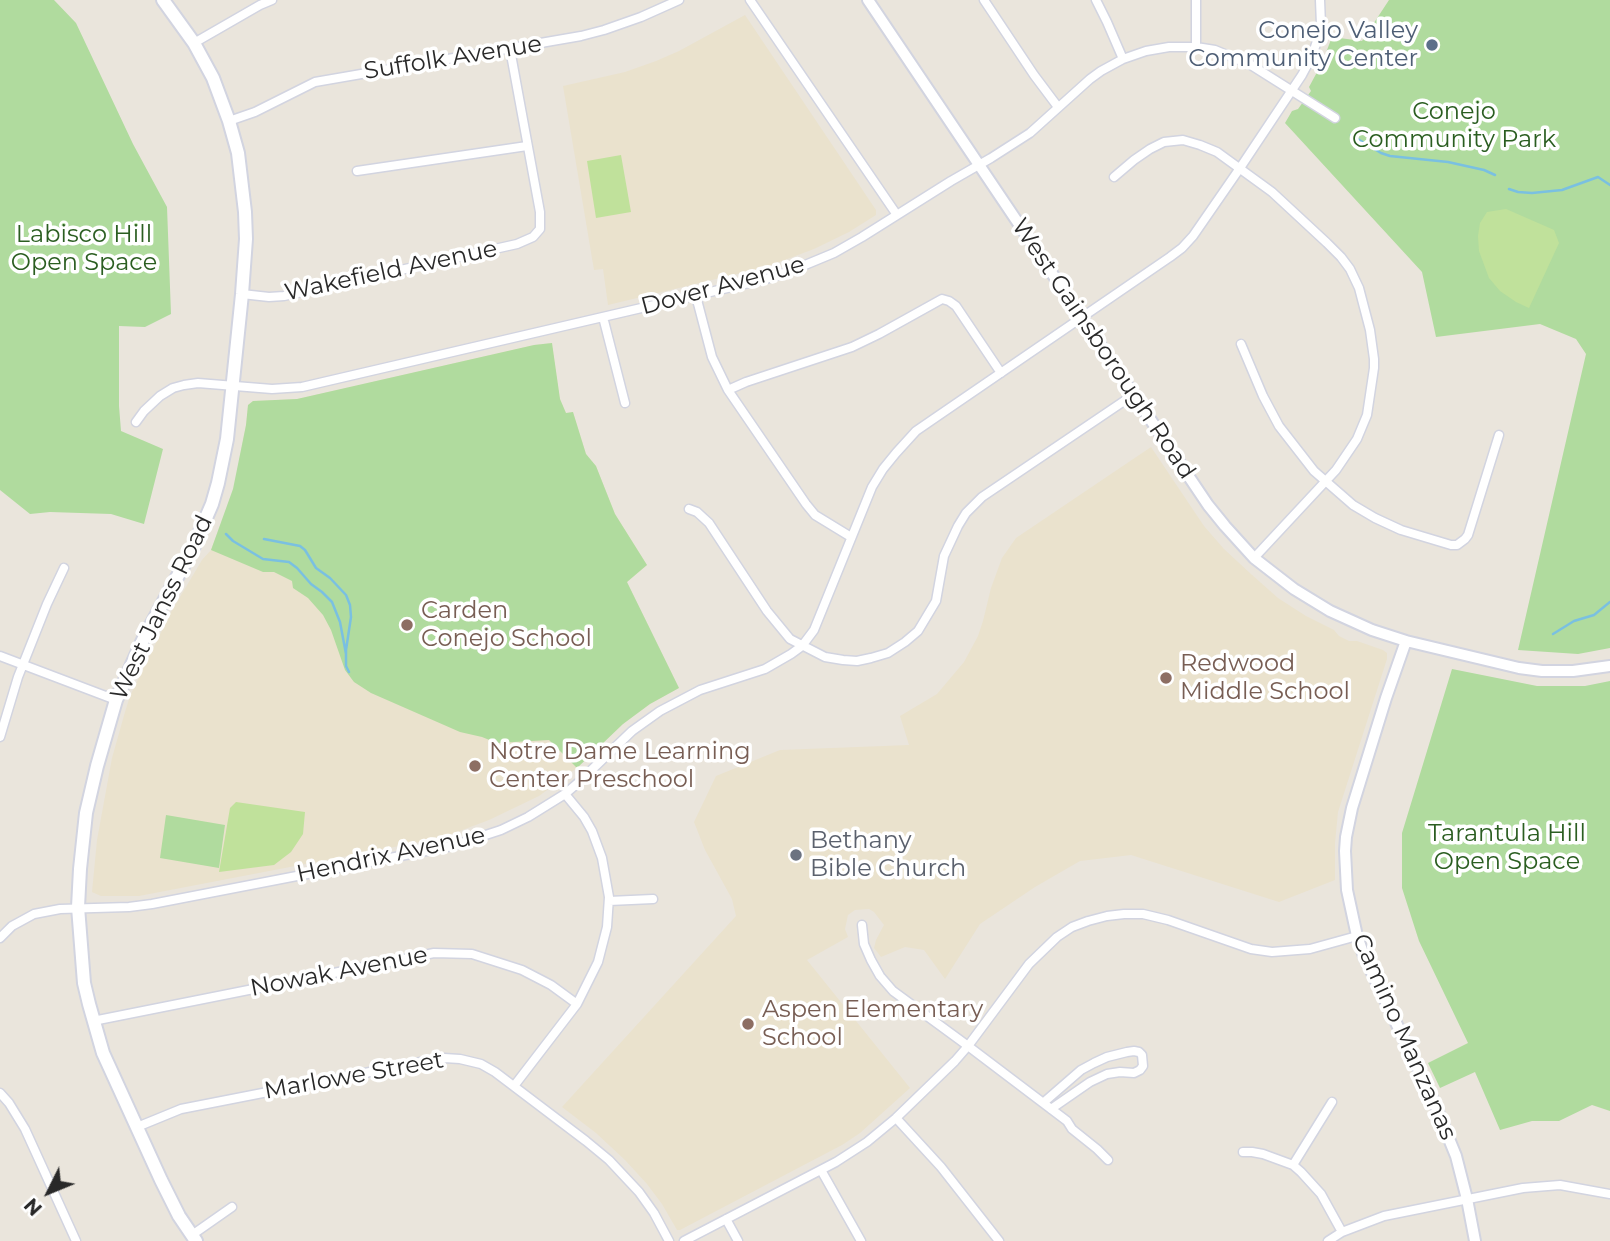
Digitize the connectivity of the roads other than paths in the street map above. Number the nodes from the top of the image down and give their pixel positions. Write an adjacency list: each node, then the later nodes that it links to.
1 (163, 0): 10 (main road, West Janss Road)
2 (272, 0): 10 (street)
3 (679, 0): 12 (street, Suffolk Avenue)
4 (750, 0): 23 (street)
5 (868, 0): 19 (street, West Gainsborough Road)
6 (984, 0): 15 (street)
7 (1096, 0): 13 (street)
8 (1196, 0): 11 (street)
9 (1320, 0): 14 (street, Hendrix Avenue)
10 (194, 43): 17 (main road, West Janss Road)
11 (1196, 47): 13 (street, Dover Avenue); 14 (street, Dover Avenue)
12 (510, 48): 17 (street, Suffolk Avenue); 18 (street)
13 (1123, 59): 15 (street, Dover Avenue)
14 (1291, 90): 16 (street, Dover Avenue); 20 (street, Hendrix Avenue)
15 (1059, 107): 19 (street, Dover Avenue)
16 (1335, 118)
17 (229, 121): 24 (main road, West Janss Road)
18 (527, 146): 21 (street); 24 (street, Wakefield Avenue)
19 (979, 165): 23 (street, Dover Avenue); 27 (street, West Gainsborough Road)
20 (1240, 168): 22 (street); 27 (street, Hendrix Avenue); 36 (street)
21 (357, 171)
22 (1114, 177)
23 (897, 215): 25 (street, Dover Avenue)
24 (242, 294): 30 (main road, West Janss Road)
25 (696, 296): 26 (street, Dover Avenue); 31 (street)
26 (603, 317): 30 (street, Dover Avenue); 33 (street)
27 (1082, 318): 29 (street, Hendrix Avenue); 32 (street, West Gainsborough Road)
28 (1241, 344): 36 (street)
29 (1001, 373): 31 (street); 38 (street, Hendrix Avenue)
30 (233, 385): 34 (street, Dover Avenue); 46 (main road, West Janss Road)
31 (729, 390): 38 (street)
32 (1133, 395): 39 (street, West Gainsborough Road); 42 (street)
33 (625, 402)
34 (136, 422)
35 (1499, 435): 36 (street)
36 (1325, 482): 39 (street)
37 (689, 509): 42 (street)
38 (851, 537): 42 (street, Hendrix Avenue)
39 (1254, 558): 41 (street, West Gainsborough Road)
40 (64, 568): 44 (street)
41 (1401, 640): 45 (street, West Gainsborough Road); 54 (street, Camino Manzanas)
42 (802, 646): 48 (street, Hendrix Avenue)
43 (0, 656): 44 (street)
44 (23, 665): 46 (street); 47 (street)
45 (1610, 666)
46 (116, 700): 51 (main road, West Janss Road)
47 (0, 737)
48 (565, 794): 50 (street); 51 (street, Hendrix Avenue)
49 (653, 899): 50 (street)
50 (609, 901): 55 (street)
51 (78, 907): 53 (street, Hendrix Avenue); 56 (main road, West Janss Road)
52 (862, 925): 57 (street)
53 (2, 932)
54 (1357, 936): 57 (street); 69 (street, Camino Manzanas)
55 (576, 1004): 56 (street, Nowak Avenue); 58 (street)
56 (93, 1021): 63 (main road, West Janss Road)
57 (968, 1046): 61 (street); 62 (street)
58 (514, 1086): 63 (street, Marlowe Street); 75 (street, Marlowe Street)
59 (0, 1093): 74 (street)
60 (1332, 1101): 66 (street)
61 (1047, 1106): 61 (street); 65 (street)
62 (896, 1118): 67 (street); 79 (street)
63 (137, 1127): 73 (main road, West Janss Road)
64 (1243, 1152): 66 (street)
65 (1108, 1160)
66 (1293, 1165): 72 (street)
67 (821, 1170): 71 (street); 78 (street)
68 (1610, 1194): 69 (street)
69 (1466, 1199): 72 (street); 81 (street, Camino Manzanas)
70 (232, 1207): 73 (street)
71 (726, 1219): 76 (street); 77 (street)
72 (1342, 1232): 80 (street)
73 (194, 1238)
74 (76, 1241)
75 (668, 1241)
76 (684, 1241)
77 (738, 1241)
78 (861, 1241)
79 (999, 1241)
80 (1328, 1241)
81 (1475, 1241)

